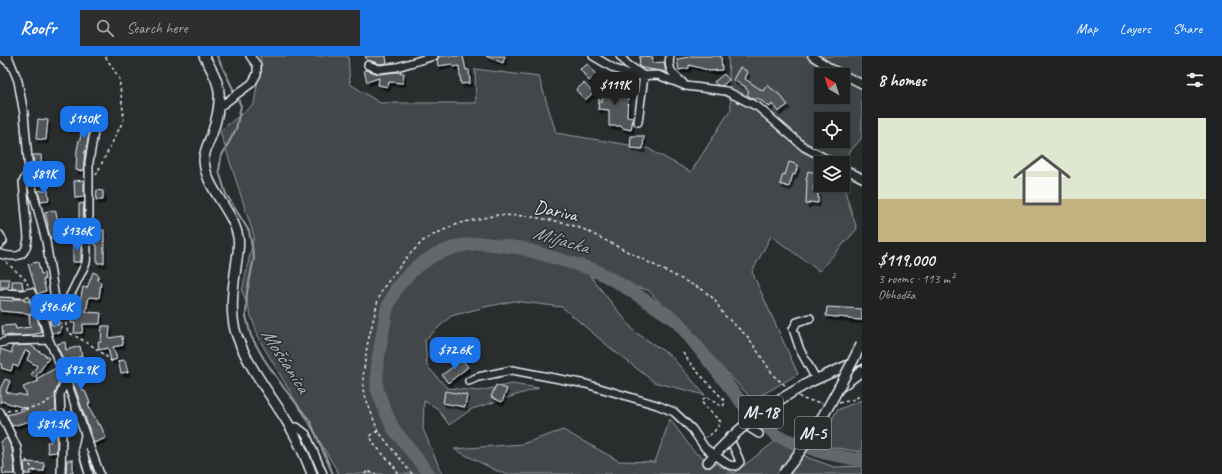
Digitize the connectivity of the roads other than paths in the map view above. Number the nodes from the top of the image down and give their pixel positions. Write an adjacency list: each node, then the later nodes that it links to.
1 (1, 56): 11 (street)
2 (8, 56): 11 (street)
3 (204, 56): 15 (main road)
4 (250, 56): 15 (street)
5 (434, 56): 10 (street)
6 (593, 56): 12 (street)
7 (620, 56): 12 (street)
8 (670, 56): 14 (street)
9 (812, 56): 13 (street)
10 (368, 65)
11 (13, 67): 19 (street)
12 (644, 76): 14 (street); 16 (street)
13 (862, 84)
14 (686, 86): 18 (street)
15 (218, 108): 38 (main road)
16 (638, 122)
17 (95, 126): 19 (street)
18 (821, 156)
19 (29, 171): 24 (street)
20 (850, 172): 21 (street)
21 (862, 178)
22 (0, 235): 23 (street)
23 (0, 244)
24 (0, 254)
25 (0, 293): 28 (street)
26 (810, 318): 34 (street)
27 (53, 332): 28 (street)
28 (48, 340): 29 (street); 33 (street)
29 (0, 343)
30 (862, 344): 36 (main road, M-5, bridge)
31 (862, 359): 34 (main road, M-18)
32 (862, 371): 36 (main road, M-5)
33 (66, 380): 39 (street); 44 (street)
34 (813, 380): 41 (main road, M-18, bridge)
35 (469, 381): 41 (street)
36 (839, 388): 49 (main road, M-5, bridge)
37 (0, 412): 43 (street)
38 (290, 427): 47 (main road); 48 (street)
39 (85, 434): 45 (street); 46 (street)
40 (759, 434): 41 (street)
41 (717, 452): 42 (main road, M-18)
42 (708, 462)
43 (20, 474)
44 (61, 474)
45 (89, 474)
46 (100, 474)
47 (312, 474)
48 (323, 474)
49 (783, 474)

